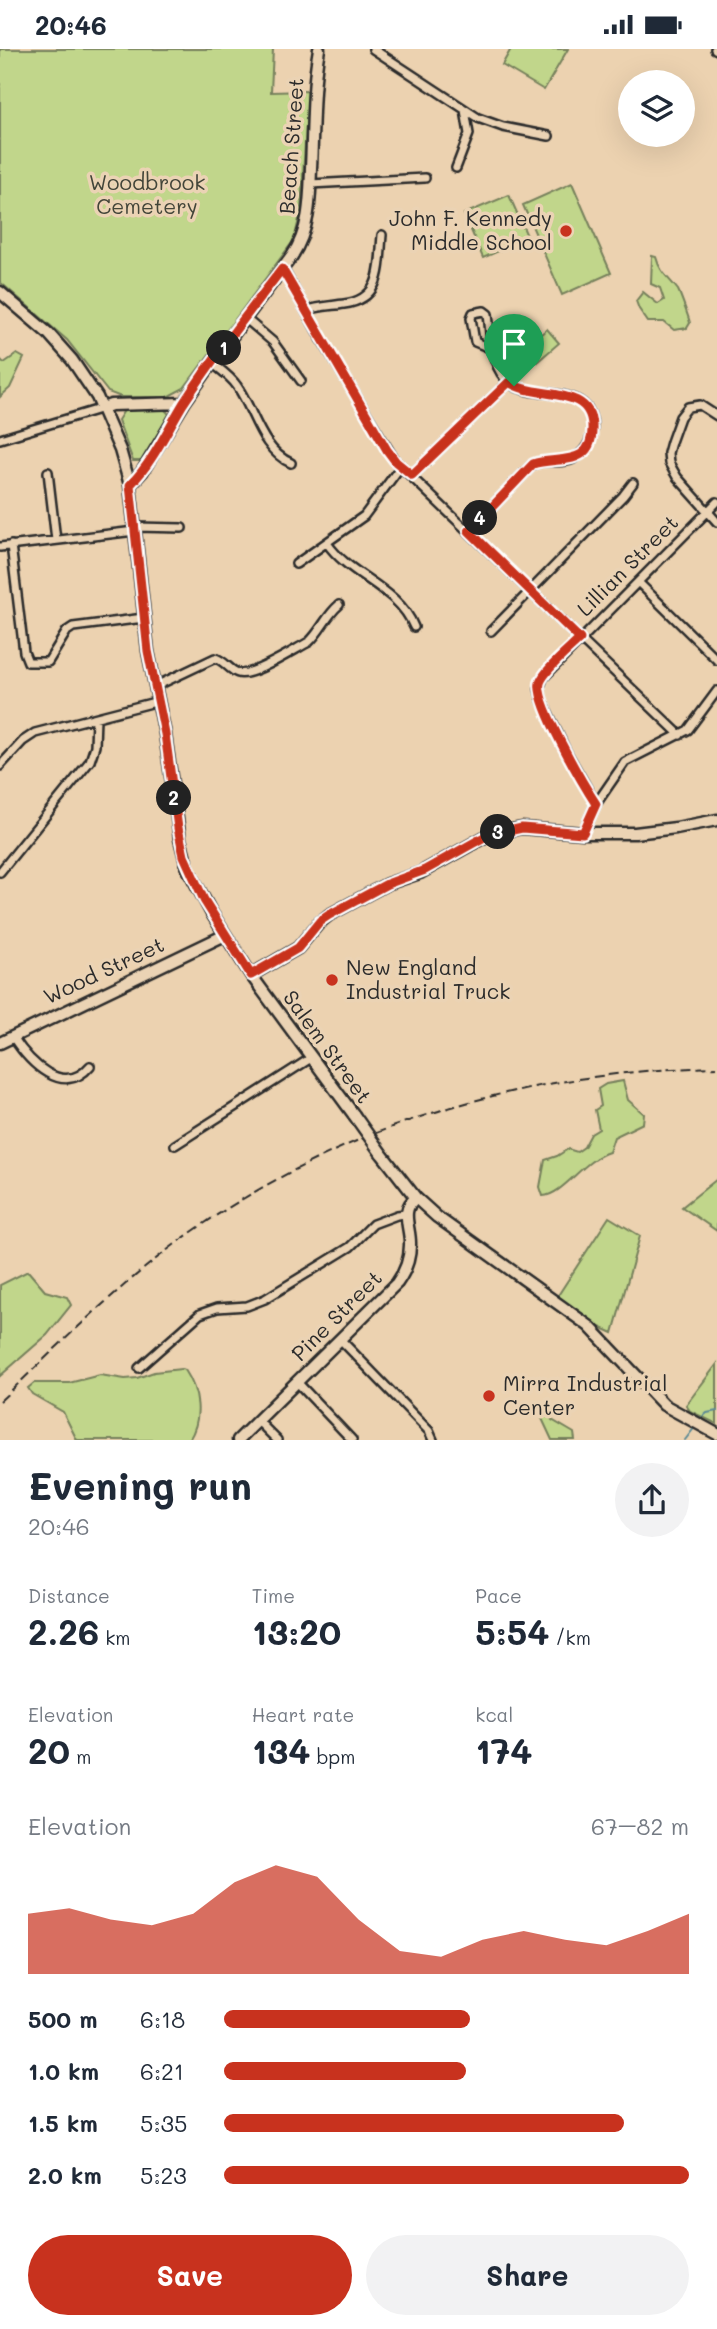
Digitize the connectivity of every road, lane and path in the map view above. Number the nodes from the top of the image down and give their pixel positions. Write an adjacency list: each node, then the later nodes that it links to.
1 (320, 49): 7 (street, Beach Street)
2 (373, 49): 3 (street)
3 (465, 110): 4 (street); 5 (street)
4 (549, 137)
5 (456, 168)
6 (425, 178): 7 (street)
7 (310, 184): 9 (street, Beach Street)
8 (382, 235): 11 (street)
9 (282, 269): 11 (street); 12 (street, Beach Street)
10 (0, 292): 18 (street, Salem Street)
11 (306, 311): 22 (street)
12 (245, 318): 14 (street, Beach Street); 15 (street)
13 (492, 349): 13 (street); 16 (street)
14 (212, 363): 17 (street, Beach Street); 21 (street)
15 (302, 381)
16 (509, 382): 24 (street); 32 (street)
17 (184, 403): 18 (street); 26 (street, Beach Street)
18 (103, 408): 20 (street); 26 (street, Salem Street)
19 (717, 416): 28 (street)
20 (0, 439)
21 (291, 463)
22 (401, 466): 24 (street); 34 (street)
23 (48, 472): 33 (street)
24 (412, 475): 32 (street)
25 (633, 483): 39 (street)
26 (130, 485): 30 (street, Salem Street)
27 (717, 502): 28 (street, Lillian Street)
28 (709, 511): 29 (street); 38 (street, Lillian Street)
29 (717, 522)
30 (135, 529): 31 (street); 33 (street); 41 (street, Salem Street)
31 (182, 529)
32 (469, 531): 39 (street)
33 (56, 540): 35 (street)
34 (327, 543): 37 (street); 42 (street)
35 (11, 545): 36 (street); 41 (street)
36 (0, 547)
37 (296, 564)
38 (638, 582): 44 (street, Lillian Street); 45 (street)
39 (530, 590): 43 (street); 44 (street)
40 (339, 605): 46 (street)
41 (144, 618): 46 (street, Salem Street)
42 (414, 627)
43 (491, 631)
44 (580, 639): 50 (street); 52 (street, Lillian Street)
45 (717, 660)
46 (156, 686): 48 (street, Salem Street)
47 (717, 691): 50 (street)
48 (159, 702): 49 (street); 56 (street, Salem Street)
49 (96, 718): 51 (street); 55 (street)
50 (680, 735): 52 (street)
51 (0, 766)
52 (596, 804): 54 (street)
53 (717, 820): 54 (street)
54 (583, 833): 57 (street)
55 (0, 872)
56 (225, 935): 57 (street, Salem Street); 58 (street, Wood Street)
57 (251, 975): 60 (street, Salem Street)
58 (13, 1037): 59 (street, Wood Street); 61 (street)
59 (0, 1043)
60 (311, 1058): 62 (street); 63 (street, Salem Street, bridge)
61 (90, 1066)
62 (175, 1145)
63 (416, 1198): 64 (street); 69 (street, Salem Street)
64 (406, 1214): 65 (street, Pine Street); 66 (street)
65 (341, 1340): 67 (street, Pine Street); 73 (street)
66 (139, 1368)
67 (298, 1382): 68 (street, Pine Street); 72 (street)
68 (258, 1421): 70 (street, Pine Street); 71 (street)
69 (717, 1434)
70 (238, 1440)
71 (277, 1440)
72 (352, 1440)
73 (433, 1440)

